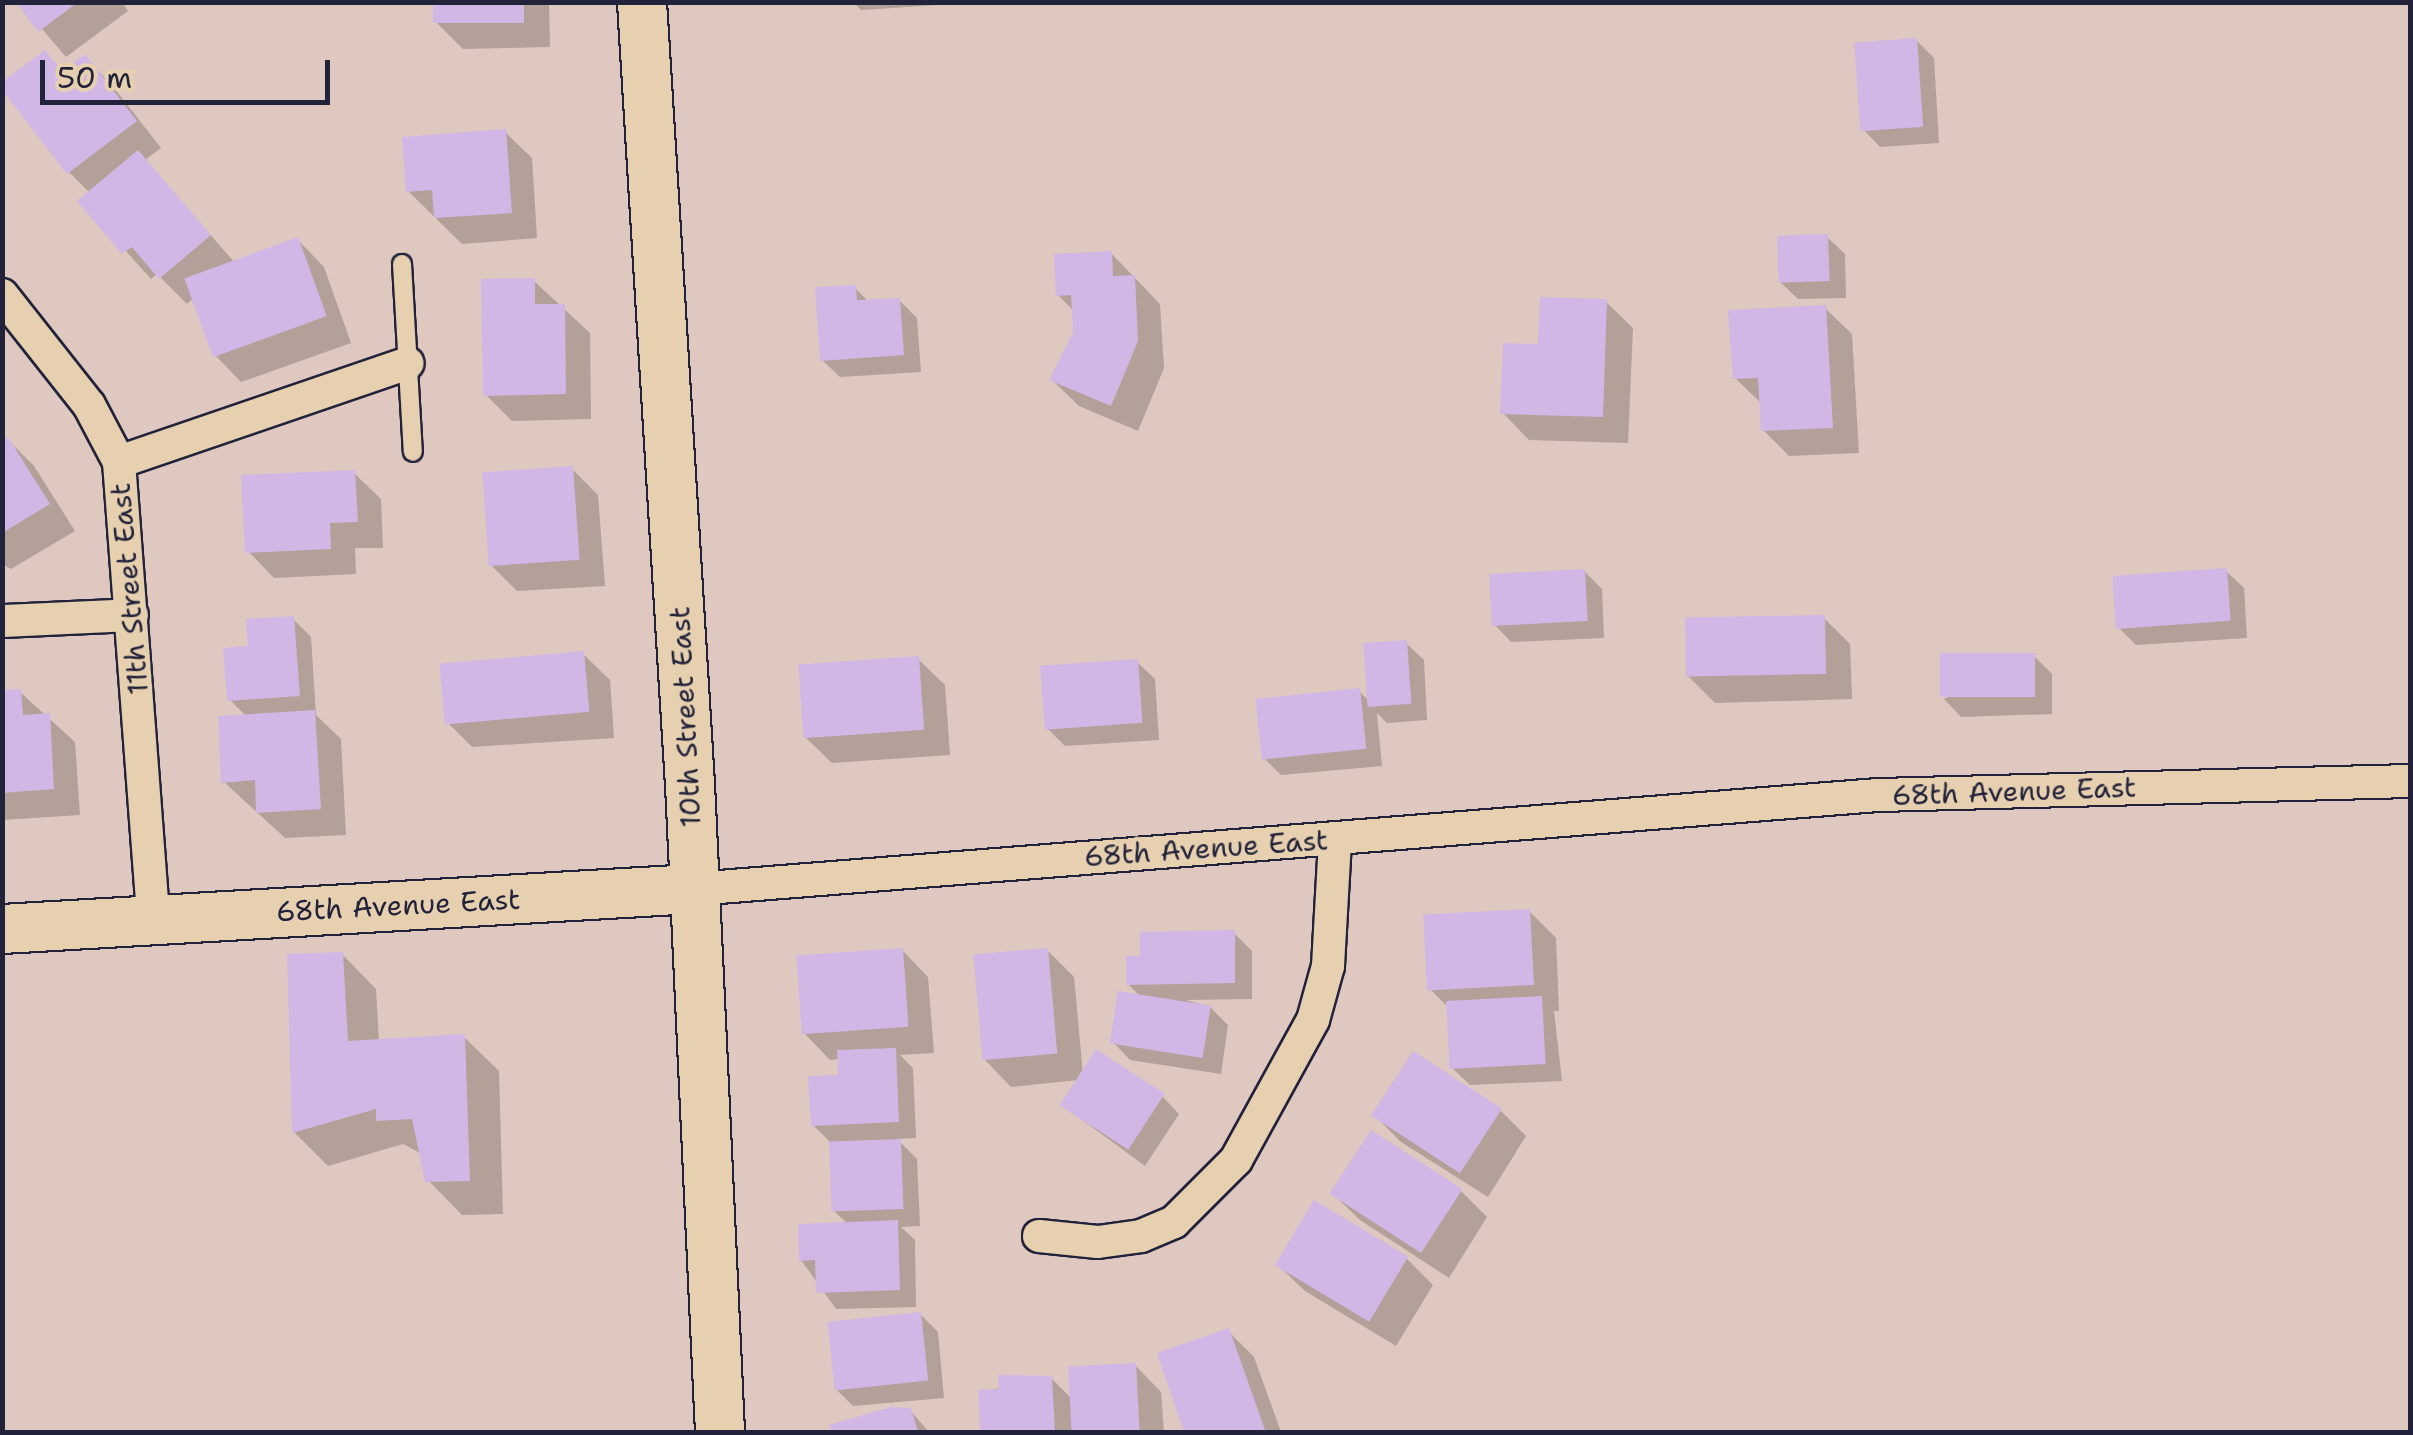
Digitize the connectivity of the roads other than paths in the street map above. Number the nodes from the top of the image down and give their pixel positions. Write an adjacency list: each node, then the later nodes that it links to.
1 (642, 2): 11 (street, 10th Street East)
2 (402, 264): 4 (lane)
3 (2, 295): 6 (street, 11th Street East)
4 (408, 364): 5 (lane); 6 (street)
5 (413, 452)
6 (118, 462): 7 (street, 11th Street East)
7 (132, 615): 8 (street); 12 (street, 11th Street East)
8 (2, 621)
9 (2410, 781): 10 (street, 68th Avenue East)
10 (1335, 839): 11 (street, 68th Avenue East); 14 (street)
11 (694, 888): 12 (street, 68th Avenue East); 15 (street, 10th Street East)
12 (153, 919): 13 (street, 68th Avenue East)
13 (2, 929)
14 (1039, 1236)
15 (720, 1432)

